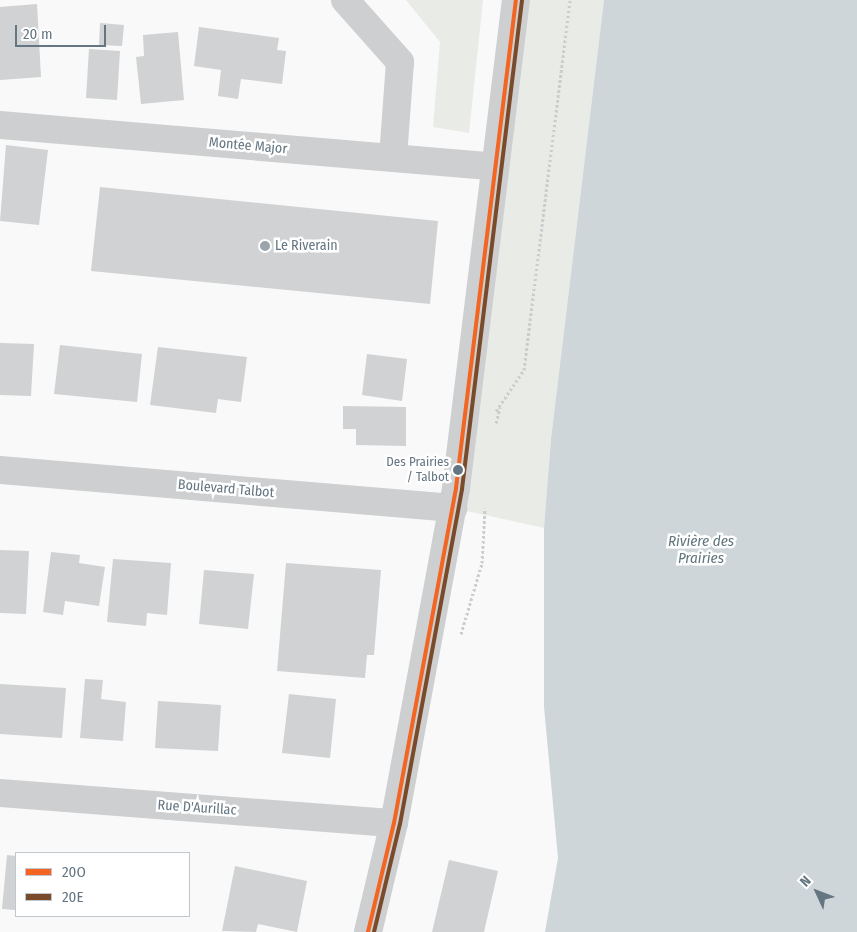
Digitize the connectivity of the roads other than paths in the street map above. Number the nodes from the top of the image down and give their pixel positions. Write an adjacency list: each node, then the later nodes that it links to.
1 (345, 0): 4 (street)
2 (516, 0): 5 (street)
3 (0, 125): 4 (street, Montée Major)
4 (392, 158): 5 (street, Montée Major)
5 (495, 166): 7 (street)
6 (0, 470): 7 (street, Boulevard Talbot)
7 (453, 508): 9 (street)
8 (0, 794): 9 (street, Rue D'Aurillac)
9 (394, 823): 10 (street)
10 (368, 932)

